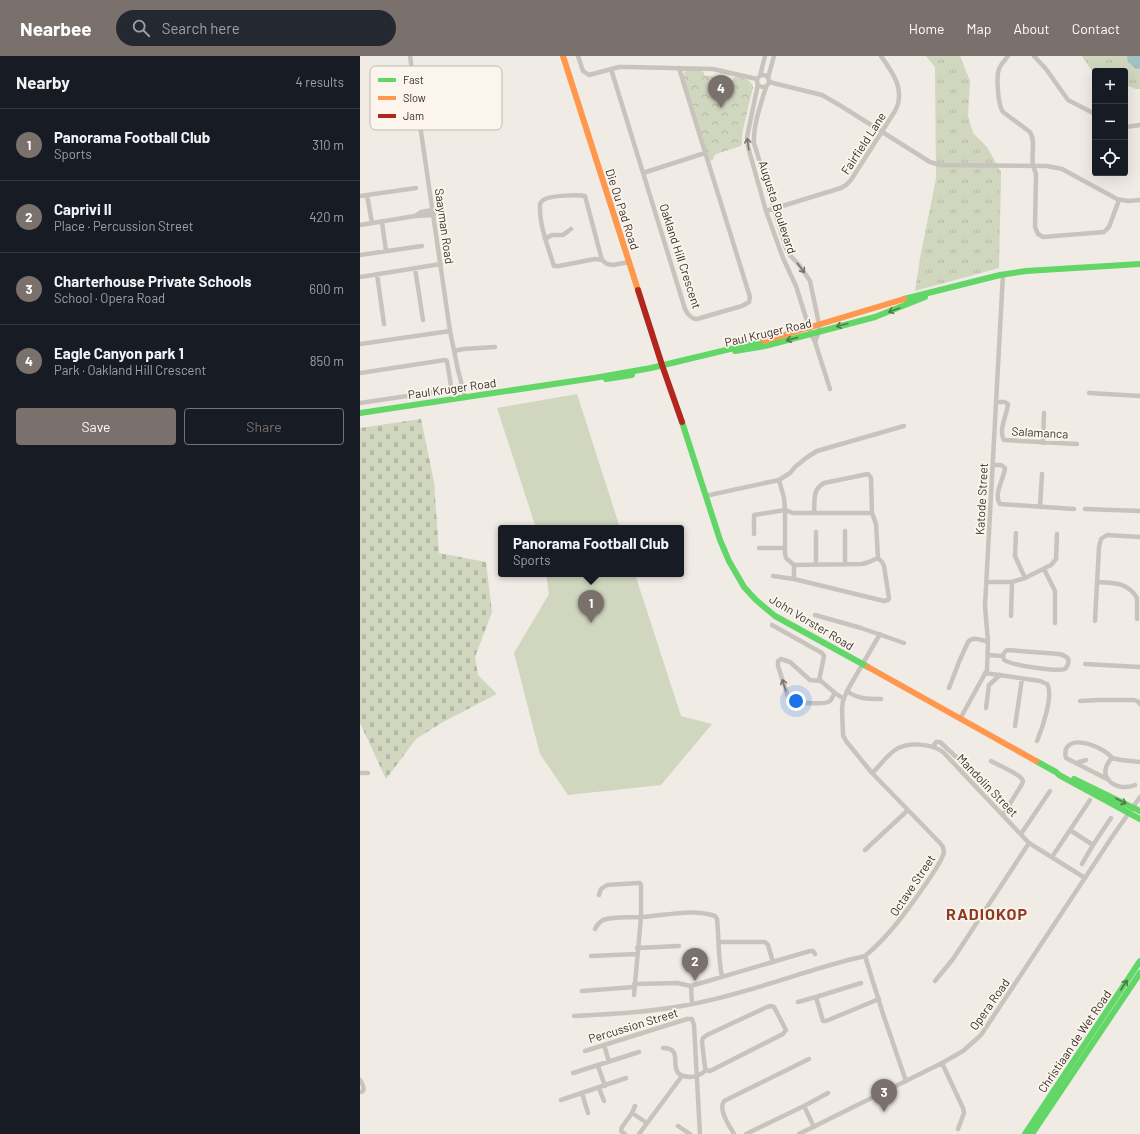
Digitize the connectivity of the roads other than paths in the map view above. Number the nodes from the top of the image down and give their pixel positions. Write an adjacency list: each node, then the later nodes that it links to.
1 (410, 56): 9 (street, Saayman Road)
2 (563, 56): 40 (street, Die Ou Pad Road)
3 (578, 56): 11 (street)
4 (765, 56): 12 (street, Augusta Boulevard)
5 (774, 56): 13 (street)
6 (881, 56): 19 (street, Fairfield Lane)
7 (1008, 56): 21 (street)
8 (1034, 56): 15 (street)
9 (411, 66)
10 (679, 68): 11 (street); 12 (street); 20 (street, Oakland Hill Crescent)
11 (611, 70): 22 (street, Oakland Hill Crescent)
12 (758, 80): 13 (street); 14 (street); 29 (street, Augusta Boulevard, one-way to 12)
13 (769, 80): 14 (street, Augusta Boulevard); 19 (street)
14 (766, 87): 28 (street, Augusta Boulevard)
15 (1092, 112)
16 (1140, 125): 17 (street)
17 (1128, 127)
18 (421, 130): 30 (street, Saayman Road)
19 (881, 132): 21 (street); 28 (street, Fairfield Lane)
20 (705, 153): 22 (street); 22 (street, Oakland Hill Crescent)
21 (1033, 166): 26 (street); 26 (street)
22 (643, 173)
23 (416, 188): 24 (street)
24 (367, 195): 25 (street); 32 (street)
25 (360, 196)
26 (1119, 200): 27 (street)
27 (1140, 200)
28 (774, 209): 29 (street, Fairfield Lane); 50 (street, Augusta Boulevard, one-way to 50)
29 (766, 211): 51 (street, Augusta Boulevard)
30 (433, 213): 31 (street); 41 (street, Saayman Road)
31 (382, 222): 32 (street); 37 (street)
32 (372, 223): 33 (street)
33 (360, 225)
34 (572, 229): 35 (street)
35 (546, 239): 39 (street); 39 (street)
36 (422, 246): 37 (street)
37 (386, 251): 38 (street)
38 (360, 255)
39 (602, 260): 40 (street)
40 (629, 262): 59 (street, Die Ou Pad Road)
41 (441, 264): 43 (street); 52 (street, Saayman Road)
42 (1140, 264): 45 (street, Paul Kruger Road)
43 (415, 268): 44 (street); 48 (street)
44 (376, 274): 46 (street); 49 (street)
45 (1003, 274): 47 (street, Paul Kruger Road); 65 (street, Katode Street)
46 (360, 277)
47 (943, 289): 50 (street, Paul Kruger Road); 53 (street, Paul Kruger Road, one-way to 53)
48 (422, 320)
49 (384, 324)
50 (819, 324): 51 (street, Paul Kruger Road); 53 (street, Augusta Boulevard)
51 (809, 327): 54 (street, Augusta Boulevard); 59 (street, Paul Kruger Road)
52 (450, 331): 56 (street); 58 (street, Saayman Road)
53 (819, 331): 54 (street, Paul Kruger Road); 55 (street, Augusta Boulevard)
54 (811, 334): 55 (street, Augusta Boulevard); 59 (street, Paul Kruger Road, one-way to 59)
55 (815, 342): 61 (street, Augusta Boulevard)
56 (360, 344)
57 (495, 347): 58 (street)
58 (454, 351): 64 (street, Saayman Road)
59 (663, 367): 64 (street, Paul Kruger Road); 75 (street, John Vorster Road)
60 (360, 373): 66 (street)
61 (830, 389)
62 (1088, 393): 63 (street)
63 (1140, 396)
64 (465, 397): 67 (street, Paul Kruger Road)
65 (996, 402): 70 (street, Salamanca); 72 (street, Katode Street)
66 (360, 403)
67 (360, 413)
68 (1044, 413): 70 (street)
69 (904, 426): 74 (street)
70 (1043, 443): 71 (street, Salamanca)
71 (1078, 444)
72 (993, 465): 76 (street); 99 (street, Katode Street)
73 (1042, 474): 76 (street)
74 (779, 480): 75 (street); 79 (street)
75 (706, 496): 114 (street, John Vorster Road)
76 (1040, 507): 77 (street)
77 (1074, 509)
78 (1085, 509): 80 (street)
79 (785, 510): 81 (street); 86 (street); 90 (street)
80 (1140, 511)
81 (814, 513): 82 (street); 82 (street)
82 (872, 513): 91 (street)
83 (845, 531): 93 (street)
84 (816, 532): 92 (street)
85 (1016, 533): 97 (street)
86 (754, 534)
87 (1057, 534): 95 (street)
88 (1140, 537): 101 (street)
89 (759, 548): 90 (street)
90 (785, 548): 94 (street)
91 (878, 558): 93 (street); 98 (street)
92 (816, 564): 93 (street); 94 (street)
93 (845, 564)
94 (794, 565): 98 (street)
95 (1044, 569): 97 (street); 106 (street)
96 (773, 576): 98 (street)
97 (1025, 578): 100 (street)
98 (794, 579)
99 (987, 582): 100 (street); 109 (street, Katode Street)
100 (1012, 582): 103 (street)
101 (1097, 582): 104 (street); 105 (street)
102 (815, 616): 108 (street)
103 (1011, 616)
104 (1137, 619)
105 (1095, 621)
106 (1055, 623)
107 (772, 625): 119 (street)
108 (880, 634): 110 (street); 114 (street, Octave Street)
109 (988, 642): 111 (street, Katode Street); 120 (street)
110 (904, 643)
111 (988, 655): 112 (street); 116 (street, Katode Street)
112 (1003, 656): 112 (street)
113 (1085, 664): 115 (street)
114 (863, 665): 121 (street, Octave Street); 128 (street, John Vorster Road)
115 (1140, 667)
116 (985, 673): 117 (street); 128 (street, Katode Street)
117 (1000, 675): 118 (street); 127 (street)
118 (1022, 679): 129 (street); 130 (street)
119 (819, 681): 122 (street); 122 (street, one-way to 119)
120 (949, 688)
121 (847, 691): 123 (street, Octave Street); 124 (street)
122 (835, 693): 123 (street)
123 (844, 698): 138 (street, Octave Street)
124 (881, 700)
125 (1080, 701): 126 (street)
126 (1140, 704)
127 (986, 708)
128 (960, 719): 139 (street, John Vorster Road)
129 (1015, 726)
130 (1038, 741)
131 (933, 747): 137 (street); 138 (street, Mandolin Street); 151 (street, Mandolin Street)
132 (1112, 758): 135 (street); 136 (street); 142 (street)
133 (1086, 760): 136 (street)
134 (991, 761): 151 (street)
135 (1140, 762)
136 (1078, 764): 142 (street)
137 (970, 769)
138 (872, 772): 148 (street, Octave Street)
139 (1056, 772): 147 (street, John Vorster Road, one-way to 147); 150 (street, John Vorster Road)
140 (360, 773): 141 (street)
141 (368, 773)
142 (1107, 779): 143 (street)
143 (1135, 785)
144 (1050, 791): 155 (street)
145 (1140, 797): 147 (street, Opera Road)
146 (1090, 800): 154 (street)
147 (1133, 808): 149 (street, John Vorster Road); 150 (street, Opera Road)
148 (908, 810): 158 (street); 171 (street, Octave Street)
149 (1140, 811)
150 (1129, 813): 153 (street, John Vorster Road); 161 (street, Opera Road)
151 (1003, 815): 155 (street, Mandolin Street)
152 (1111, 818): 157 (street)
153 (1140, 819)
154 (1070, 830): 157 (street); 159 (street)
155 (1021, 834): 156 (street, Mandolin Street)
156 (1030, 842): 159 (street, Mandolin Street); 176 (street)
157 (1093, 845): 160 (street)
158 (865, 850)
159 (1052, 857): 161 (street, Mandolin Street)
160 (1082, 864)
161 (1085, 878): 193 (street, Opera Road)
162 (599, 895): 163 (street)
163 (641, 917): 164 (street); 165 (street); 167 (street)
164 (595, 929)
165 (719, 942): 173 (street); 175 (street)
166 (679, 946): 167 (street)
167 (637, 948): 168 (street)
168 (637, 954): 170 (street); 178 (street)
169 (815, 954): 173 (street)
170 (591, 956)
171 (865, 956): 183 (street); 185 (street)
172 (1140, 961): 224 (street, Christiaan de Wet Road, one-way to 172)
173 (773, 962): 175 (street)
174 (1140, 974): 225 (street, Christiaan de Wet Road)
175 (722, 977): 179 (street)
176 (935, 981)
177 (861, 983): 182 (street)
178 (634, 986): 179 (street); 180 (street); 181 (street)
179 (691, 986): 185 (street)
180 (582, 991)
181 (634, 995)
182 (816, 997): 183 (street); 184 (street)
183 (879, 999): 201 (street)
184 (798, 1002)
185 (692, 1004): 186 (street)
186 (574, 1016)
187 (604, 1045): 189 (street, Percussion Street); 192 (street); 198 (street, Percussion Street)
188 (663, 1048): 197 (street)
189 (585, 1051)
190 (639, 1052): 192 (street)
191 (809, 1059): 221 (street)
192 (610, 1062): 194 (street)
193 (942, 1063): 201 (street, Opera Road); 216 (street)
194 (598, 1066): 196 (street); 202 (street)
195 (705, 1072): 195 (street); 198 (street)
196 (573, 1073)
197 (682, 1076): 198 (street); 213 (street)
198 (698, 1077): 220 (street, Percussion Street)
199 (626, 1078): 202 (street)
200 (360, 1080): 204 (street)
201 (906, 1081): 215 (street, Opera Road)
202 (605, 1086): 203 (street)
203 (599, 1088): 205 (street); 208 (street)
204 (360, 1092)
205 (582, 1093): 207 (street); 211 (street)
206 (828, 1093): 210 (street)
207 (561, 1100)
208 (604, 1101)
209 (635, 1106): 212 (street)
210 (804, 1106): 215 (street); 222 (street)
211 (588, 1113)
212 (632, 1113): 213 (street); 218 (street)
213 (647, 1123): 219 (street)
214 (678, 1126): 217 (street)
215 (814, 1126): 223 (street, Opera Road)
216 (958, 1129)
217 (688, 1133)
218 (626, 1134)
219 (640, 1134)
220 (700, 1134)
221 (734, 1134)
222 (746, 1134)
223 (799, 1134)
224 (1025, 1134)
225 (1032, 1134)

